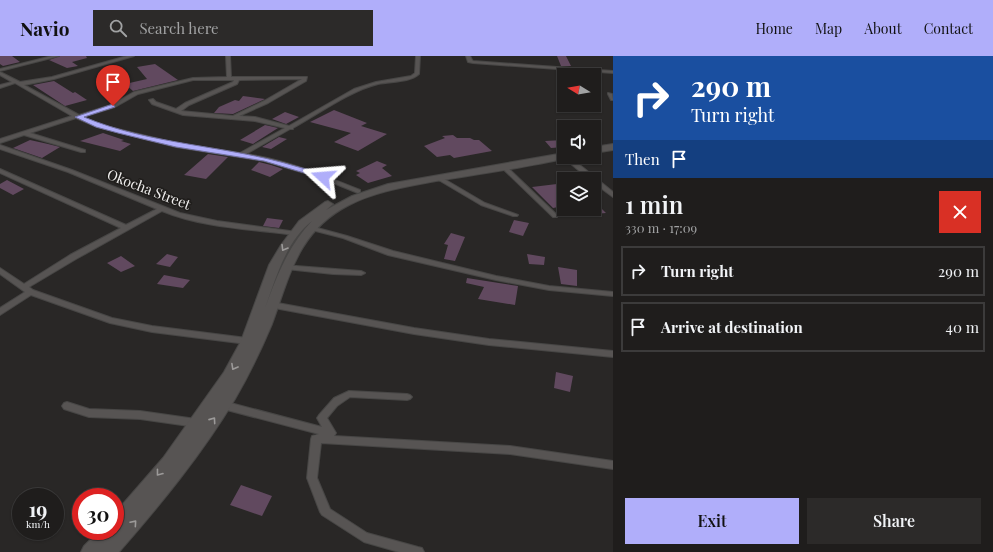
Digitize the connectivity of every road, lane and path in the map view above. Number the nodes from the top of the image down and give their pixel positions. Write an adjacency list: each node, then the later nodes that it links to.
1 (57, 56): 6 (street)
2 (132, 56): 10 (street)
3 (228, 56): 8 (street)
4 (418, 56): 16 (street)
5 (468, 56): 7 (street)
6 (0, 71): 10 (street)
7 (613, 72)
8 (229, 77): 9 (street); 14 (street)
9 (237, 78): 13 (street); 15 (street)
10 (17, 83): 11 (street); 14 (street)
11 (0, 87)
12 (151, 100): 13 (street)
13 (177, 111): 15 (street)
14 (77, 117): 17 (street); 26 (street)
15 (232, 117): 16 (street)
16 (290, 128): 26 (street)
17 (24, 133): 18 (street); 24 (street)
18 (0, 141)
19 (613, 142): 20 (main road)
20 (601, 145)
21 (613, 147): 23 (main road)
22 (0, 148): 36 (street, Okocha Street)
23 (601, 149)
24 (83, 151)
25 (557, 152): 34 (main road)
26 (241, 155): 34 (street)
27 (557, 157): 29 (main road)
28 (574, 164): 31 (street)
29 (503, 166): 32 (main road); 38 (street)
30 (0, 171): 39 (street)
31 (584, 172)
32 (439, 178): 37 (street); 40 (main road)
33 (601, 186): 35 (street)
34 (358, 191): 41 (main road)
35 (613, 195)
36 (161, 209): 39 (street); 41 (street, Okocha Street)
37 (515, 215)
38 (555, 216)
39 (126, 228): 45 (street)
40 (310, 228): 42 (main road); 46 (street)
41 (294, 233): 49 (main road, one-way to 49)
42 (286, 267): 44 (street); 47 (main road)
43 (0, 270): 45 (street)
44 (361, 273)
45 (27, 290): 48 (street); 49 (street)
46 (613, 294)
47 (272, 305): 50 (street); 52 (main road)
48 (0, 312)
49 (247, 341): 54 (main road, one-way to 54)
50 (613, 354)
51 (407, 397): 55 (street)
52 (224, 405): 55 (street); 61 (main road, one-way to 52)
53 (67, 406): 54 (street)
54 (196, 423): 58 (main road, one-way to 58)
55 (331, 433): 56 (street)
56 (316, 439): 57 (street); 62 (street)
57 (613, 465)
58 (124, 515)
59 (101, 540): 60 (main road)
60 (90, 552)
61 (108, 552)
62 (418, 552)

